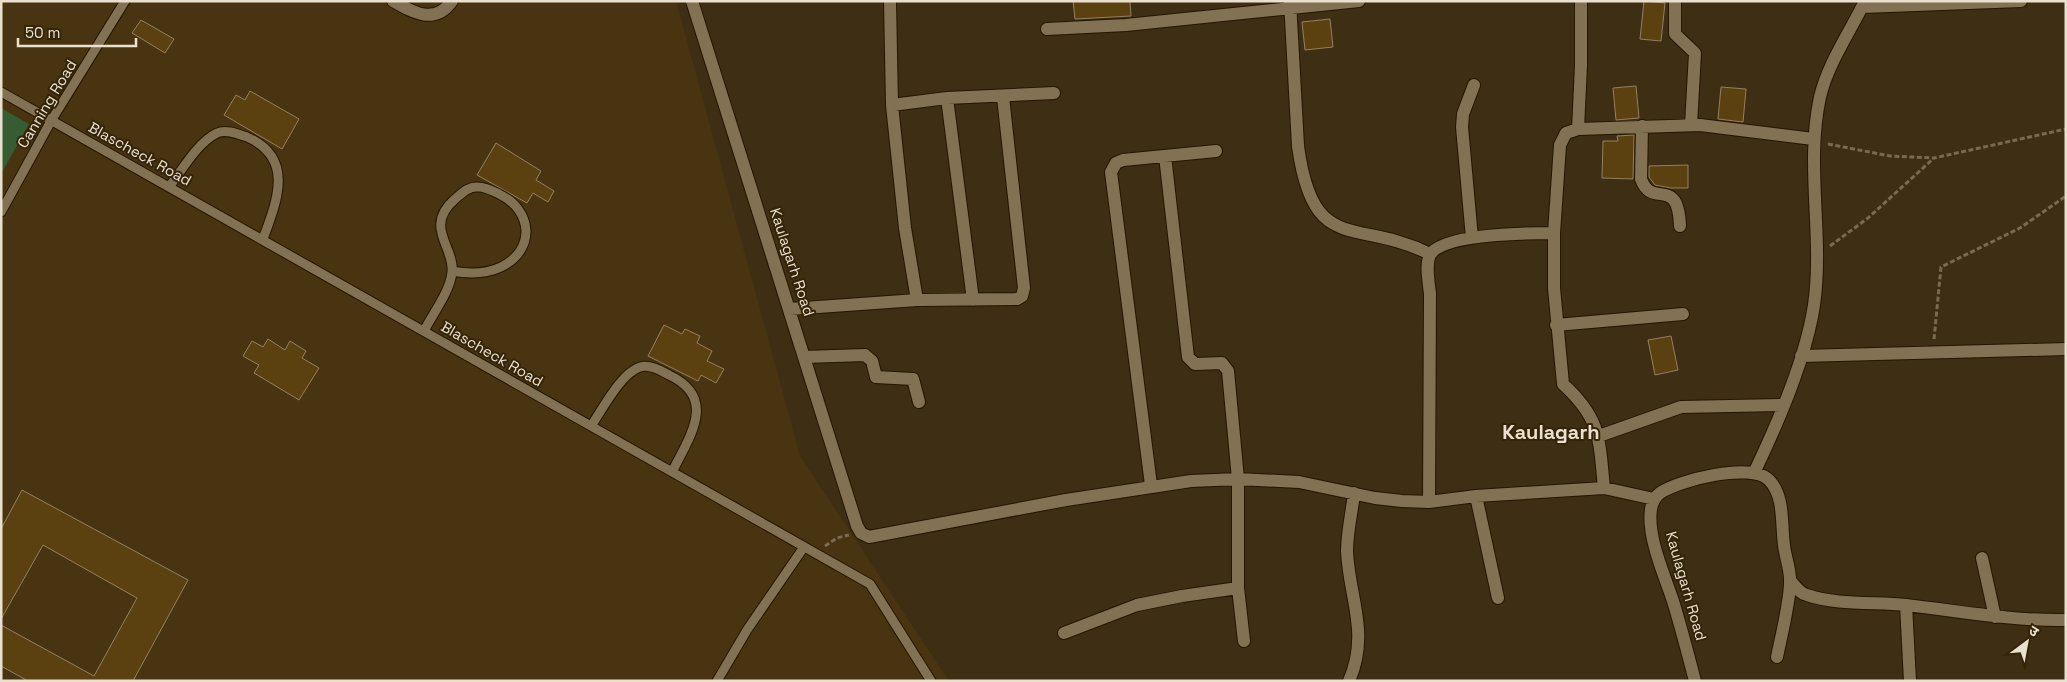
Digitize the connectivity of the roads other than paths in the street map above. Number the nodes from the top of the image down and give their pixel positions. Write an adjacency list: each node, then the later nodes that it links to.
1 (125, 1): 19 (lane, Canning Road)
2 (393, 1): 3 (street)
3 (452, 1)
4 (692, 1): 36 (street, Kaulagarh Road)
5 (890, 1): 18 (street)
6 (1358, 1): 11 (street)
7 (1580, 1): 22 (street)
8 (1675, 1): 20 (street)
9 (2021, 1): 10 (street)
10 (1864, 4): 23 (street)
11 (1292, 5): 12 (street); 32 (street)
12 (1047, 29)
13 (1474, 86): 30 (street)
14 (1, 92): 19 (lane, Blascheck Road)
15 (1054, 93): 16 (street)
16 (1003, 97): 17 (street); 35 (street)
17 (947, 98): 18 (street); 35 (street)
18 (892, 105): 34 (street)
19 (51, 121): 26 (lane, Blascheck Road); 27 (lane, Canning Road)
20 (1691, 125): 21 (street); 23 (street)
21 (1642, 126): 22 (street); 28 (street)
22 (1578, 129): 29 (street)
23 (1813, 139): 41 (street)
24 (1216, 151): 25 (street)
25 (1164, 156): 49 (street); 50 (street)
26 (169, 187): 31 (lane, Blascheck Road); 31 (lane)
27 (1, 212)
28 (1680, 226)
29 (1554, 233): 30 (street); 38 (street)
30 (1472, 238): 32 (street)
31 (263, 239): 39 (lane, Blascheck Road)
32 (1430, 254): 55 (street)
33 (452, 271): 33 (lane); 39 (lane)
34 (917, 300): 35 (street); 36 (street)
35 (973, 300)
36 (790, 309): 42 (street, Kaulagarh Road)
37 (1683, 314): 38 (street)
38 (1556, 325): 46 (street)
39 (424, 330): 45 (lane, Blascheck Road)
40 (2066, 349): 41 (street)
41 (1801, 356): 44 (street)
42 (804, 357): 43 (street); 50 (street, Kaulagarh Road)
43 (919, 402)
44 (1784, 406): 46 (street); 48 (street)
45 (591, 426): 47 (lane, Blascheck Road); 47 (lane)
46 (1599, 436): 51 (street)
47 (672, 472): 56 (lane, Blascheck Road)
48 (1754, 472): 54 (street); 58 (street)
49 (1238, 479): 50 (street); 52 (street); 59 (street)
50 (1151, 486)
51 (1604, 488): 53 (street); 54 (street)
52 (1354, 493): 55 (street); 69 (street)
53 (1476, 496): 55 (street); 60 (street)
54 (1654, 499): 70 (street, Kaulagarh Road)
55 (1429, 502)
56 (804, 547): 67 (lane); 68 (lane, Blascheck Road)
57 (1982, 558): 62 (street)
58 (1790, 580): 61 (street); 66 (street)
59 (1238, 588): 64 (street); 65 (street)
60 (1498, 598)
61 (1906, 605): 62 (street); 71 (street)
62 (1995, 617): 63 (street)
63 (2066, 620)
64 (1064, 633)
65 (1244, 641)
66 (1777, 657)
67 (717, 681)
68 (931, 681)
69 (1349, 681)
70 (1696, 681)
71 (1910, 681)

